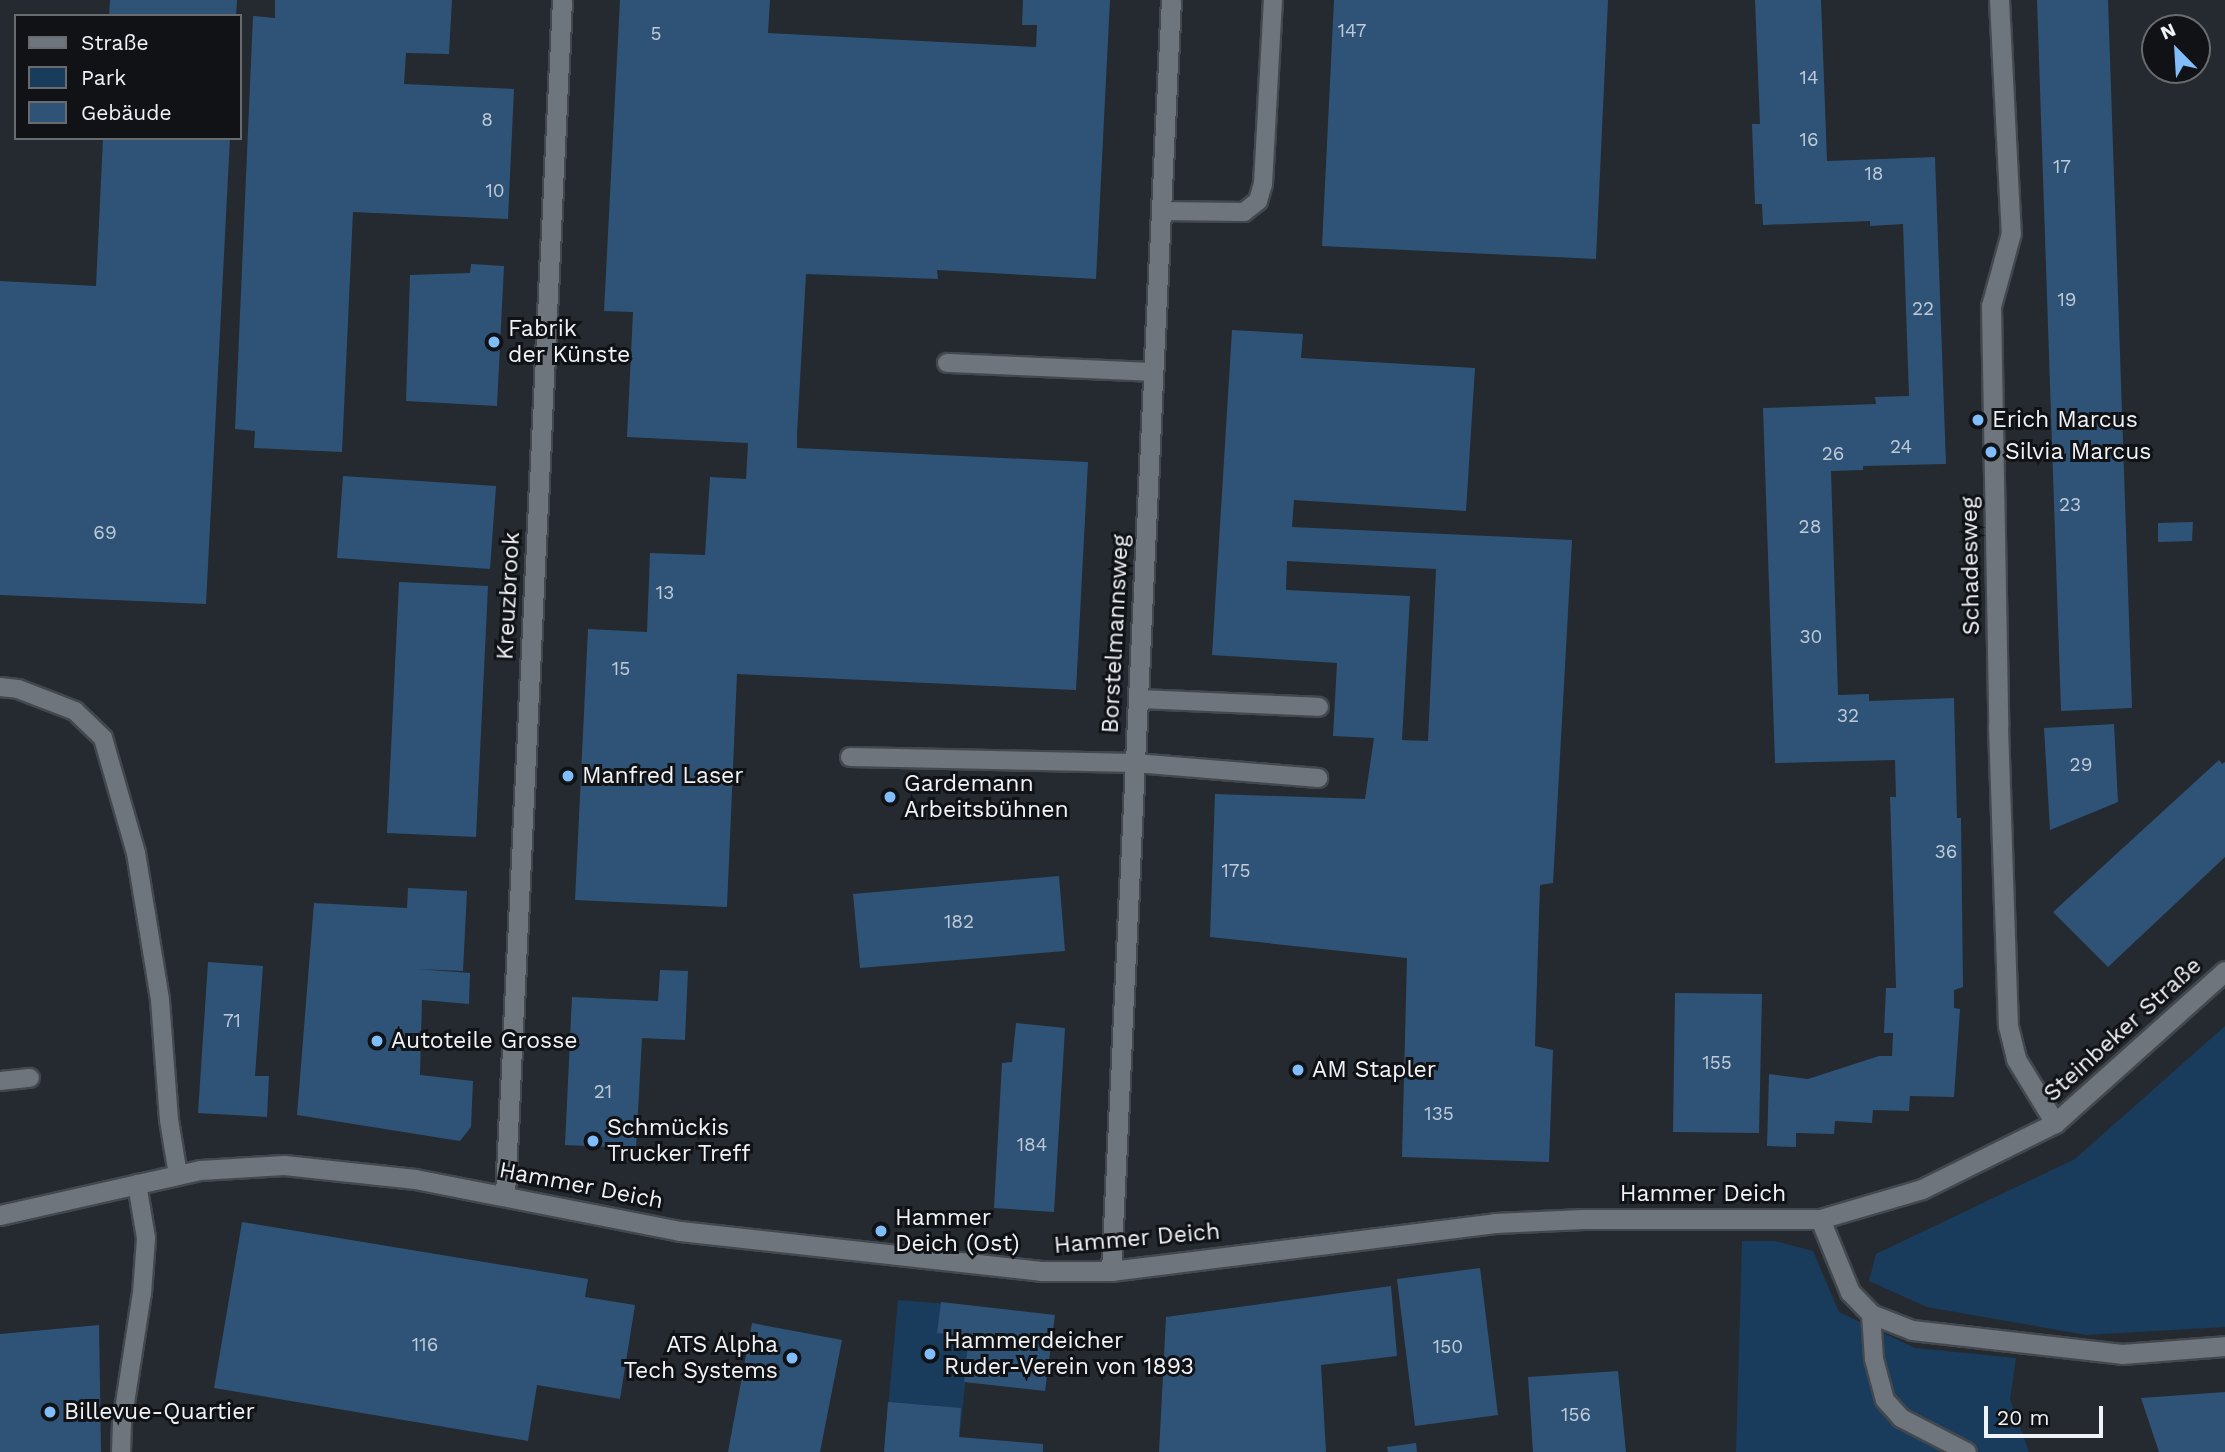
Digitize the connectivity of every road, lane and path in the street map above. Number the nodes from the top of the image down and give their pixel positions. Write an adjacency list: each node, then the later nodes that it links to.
1 (562, 0): 20 (street, Kreuzbrook)
2 (1171, 0): 5 (street, Borstelmannsweg)
3 (1273, 0): 5 (lane)
4 (1999, 0): 17 (street, Schadesweg)
5 (1161, 211): 7 (street, Borstelmannsweg)
6 (947, 363): 7 (lane)
7 (1153, 372): 9 (street, Borstelmannsweg)
8 (0, 687): 18 (lane)
9 (1138, 699): 10 (lane); 12 (street, Borstelmannsweg)
10 (1319, 707)
11 (850, 757): 12 (lane)
12 (1135, 763): 13 (lane); 23 (street, Borstelmannsweg)
13 (1318, 778)
14 (2225, 971): 17 (street, Steinbeker Straße)
15 (30, 1078): 16 (lane)
16 (0, 1081)
17 (2055, 1123): 22 (street, Steinbeker Straße)
18 (178, 1175): 19 (street, Hammer Deich); 20 (street, Hammer Deich)
19 (137, 1184): 21 (street, Hammer Deich); 26 (lane)
20 (505, 1195): 23 (street, Hammer Deich)
21 (0, 1215)
22 (1820, 1219): 23 (street, Hammer Deich); 24 (street)
23 (1111, 1270)
24 (1871, 1314): 25 (street); 27 (lane)
25 (2225, 1346)
26 (121, 1452)
27 (1967, 1452)

